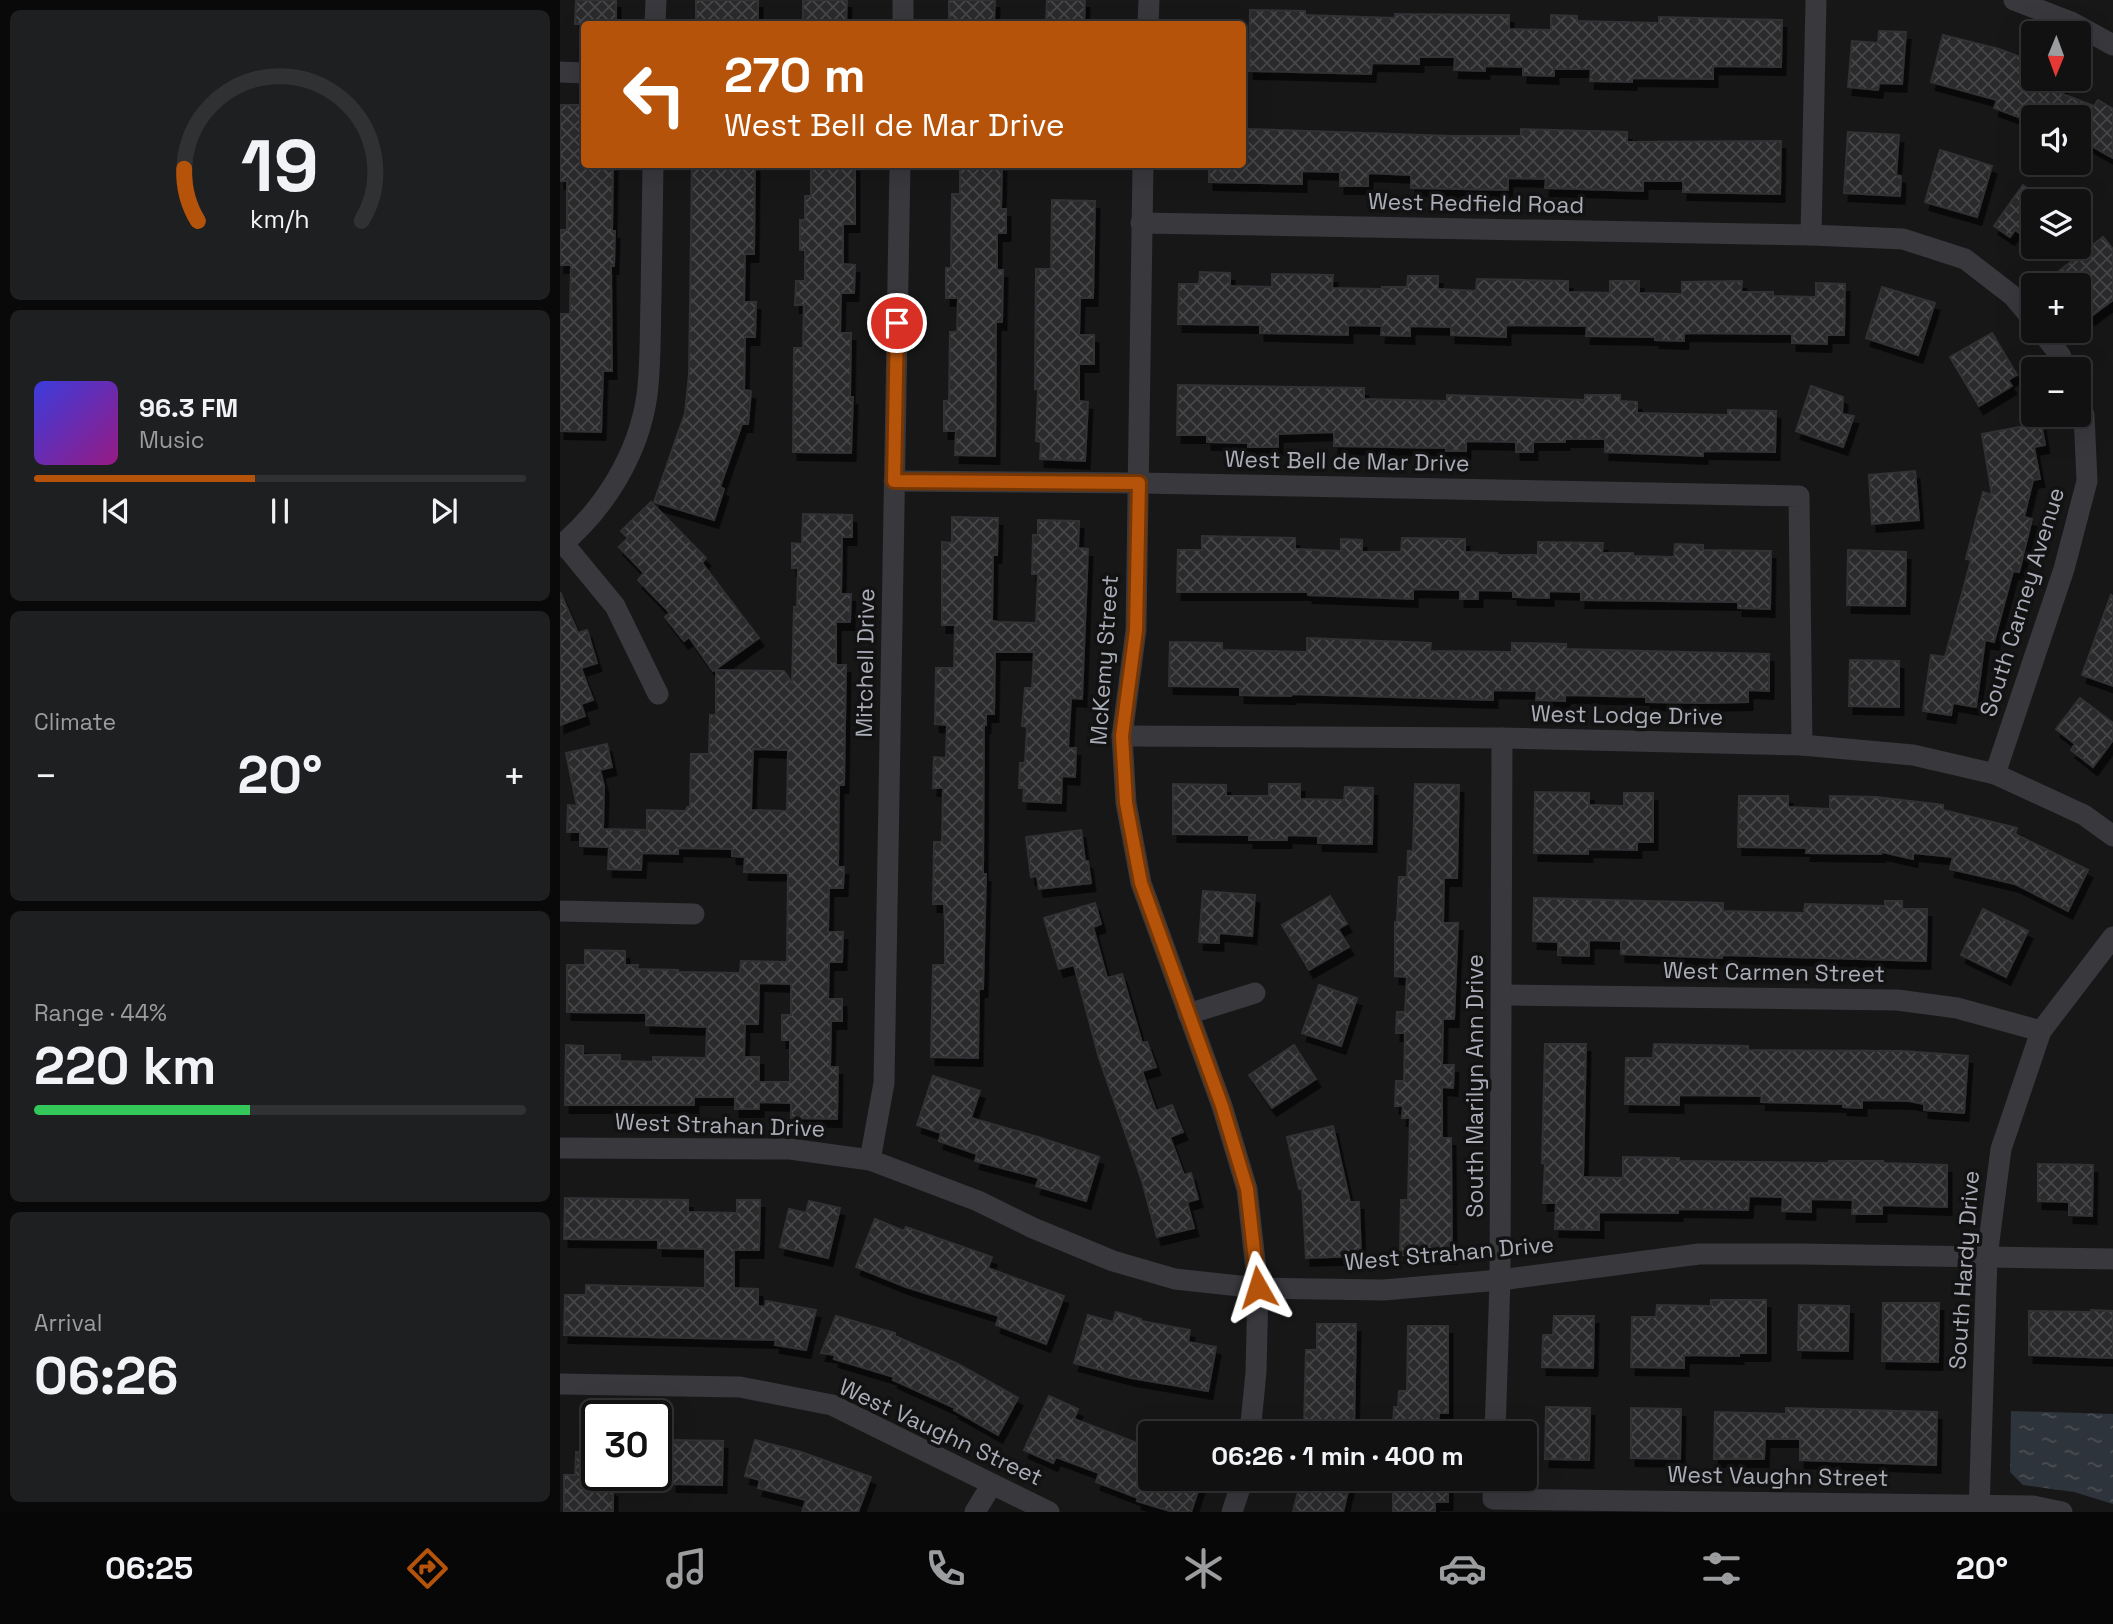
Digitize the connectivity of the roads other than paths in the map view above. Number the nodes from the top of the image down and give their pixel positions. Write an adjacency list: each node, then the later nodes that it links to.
1 (656, 0): 6 (street)
2 (903, 0): 7 (street)
3 (1149, 0): 8 (street)
4 (1816, 0): 16 (street)
5 (2014, 0): 9 (street)
6 (655, 21)
7 (903, 21)
8 (1148, 21)
9 (2113, 45)
10 (560, 72): 11 (street)
11 (581, 73)
12 (653, 168): 21 (street)
13 (900, 168): 19 (street, Mitchell Drive)
14 (1143, 168): 15 (street, McKemy Street)
15 (1141, 223): 16 (street, West Redfield Road); 20 (street, McKemy Street)
16 (1811, 235): 17 (street)
17 (2021, 306)
18 (2085, 427): 26 (street, South Carney Avenue)
19 (894, 481): 20 (street, West Bell de Mar Drive); 36 (street, Mitchell Drive)
20 (1139, 483): 23 (street, McKemy Street); 25 (street, West Bell de Mar Drive)
21 (562, 544): 22 (street)
22 (658, 694)
23 (1122, 736): 24 (street, West Lodge Drive); 33 (street, McKemy Street)
24 (1502, 738): 25 (street, West Lodge Drive); 32 (street, South Marilyn Ann Drive)
25 (1802, 745): 26 (street, West Lodge Drive)
26 (1995, 774): 27 (street, West Lodge Drive)
27 (2113, 836)
28 (560, 911): 29 (street)
29 (694, 914)
30 (2113, 937): 34 (street, South Hardy Drive)
31 (1255, 993): 33 (street)
32 (1502, 995): 34 (street, West Carmen Street); 39 (street, South Marilyn Ann Drive)
33 (1188, 1014): 40 (street, McKemy Street)
34 (2041, 1031): 37 (street, South Hardy Drive)
35 (560, 1148): 36 (street, West Strahan Drive)
36 (870, 1160): 40 (street, West Strahan Drive)
37 (1987, 1257): 38 (street, West Strahan Drive); 39 (street, West Strahan Drive); 47 (street, South Hardy Drive)
38 (2113, 1259)
39 (1500, 1280): 40 (street, West Strahan Drive); 43 (street, South Marilyn Ann Drive)
40 (1258, 1287): 42 (street, McKemy Street)
41 (560, 1384): 44 (street, West Vaughn Street)
42 (1251, 1421)
43 (1495, 1421)
44 (992, 1483): 48 (street); 49 (street, West Vaughn Street)
45 (1239, 1491): 50 (street)
46 (1537, 1491): 47 (street, West Vaughn Street)
47 (1979, 1508): 51 (street, West Vaughn Street)
48 (975, 1512)
49 (1049, 1512)
50 (1232, 1512)
51 (2062, 1512)

